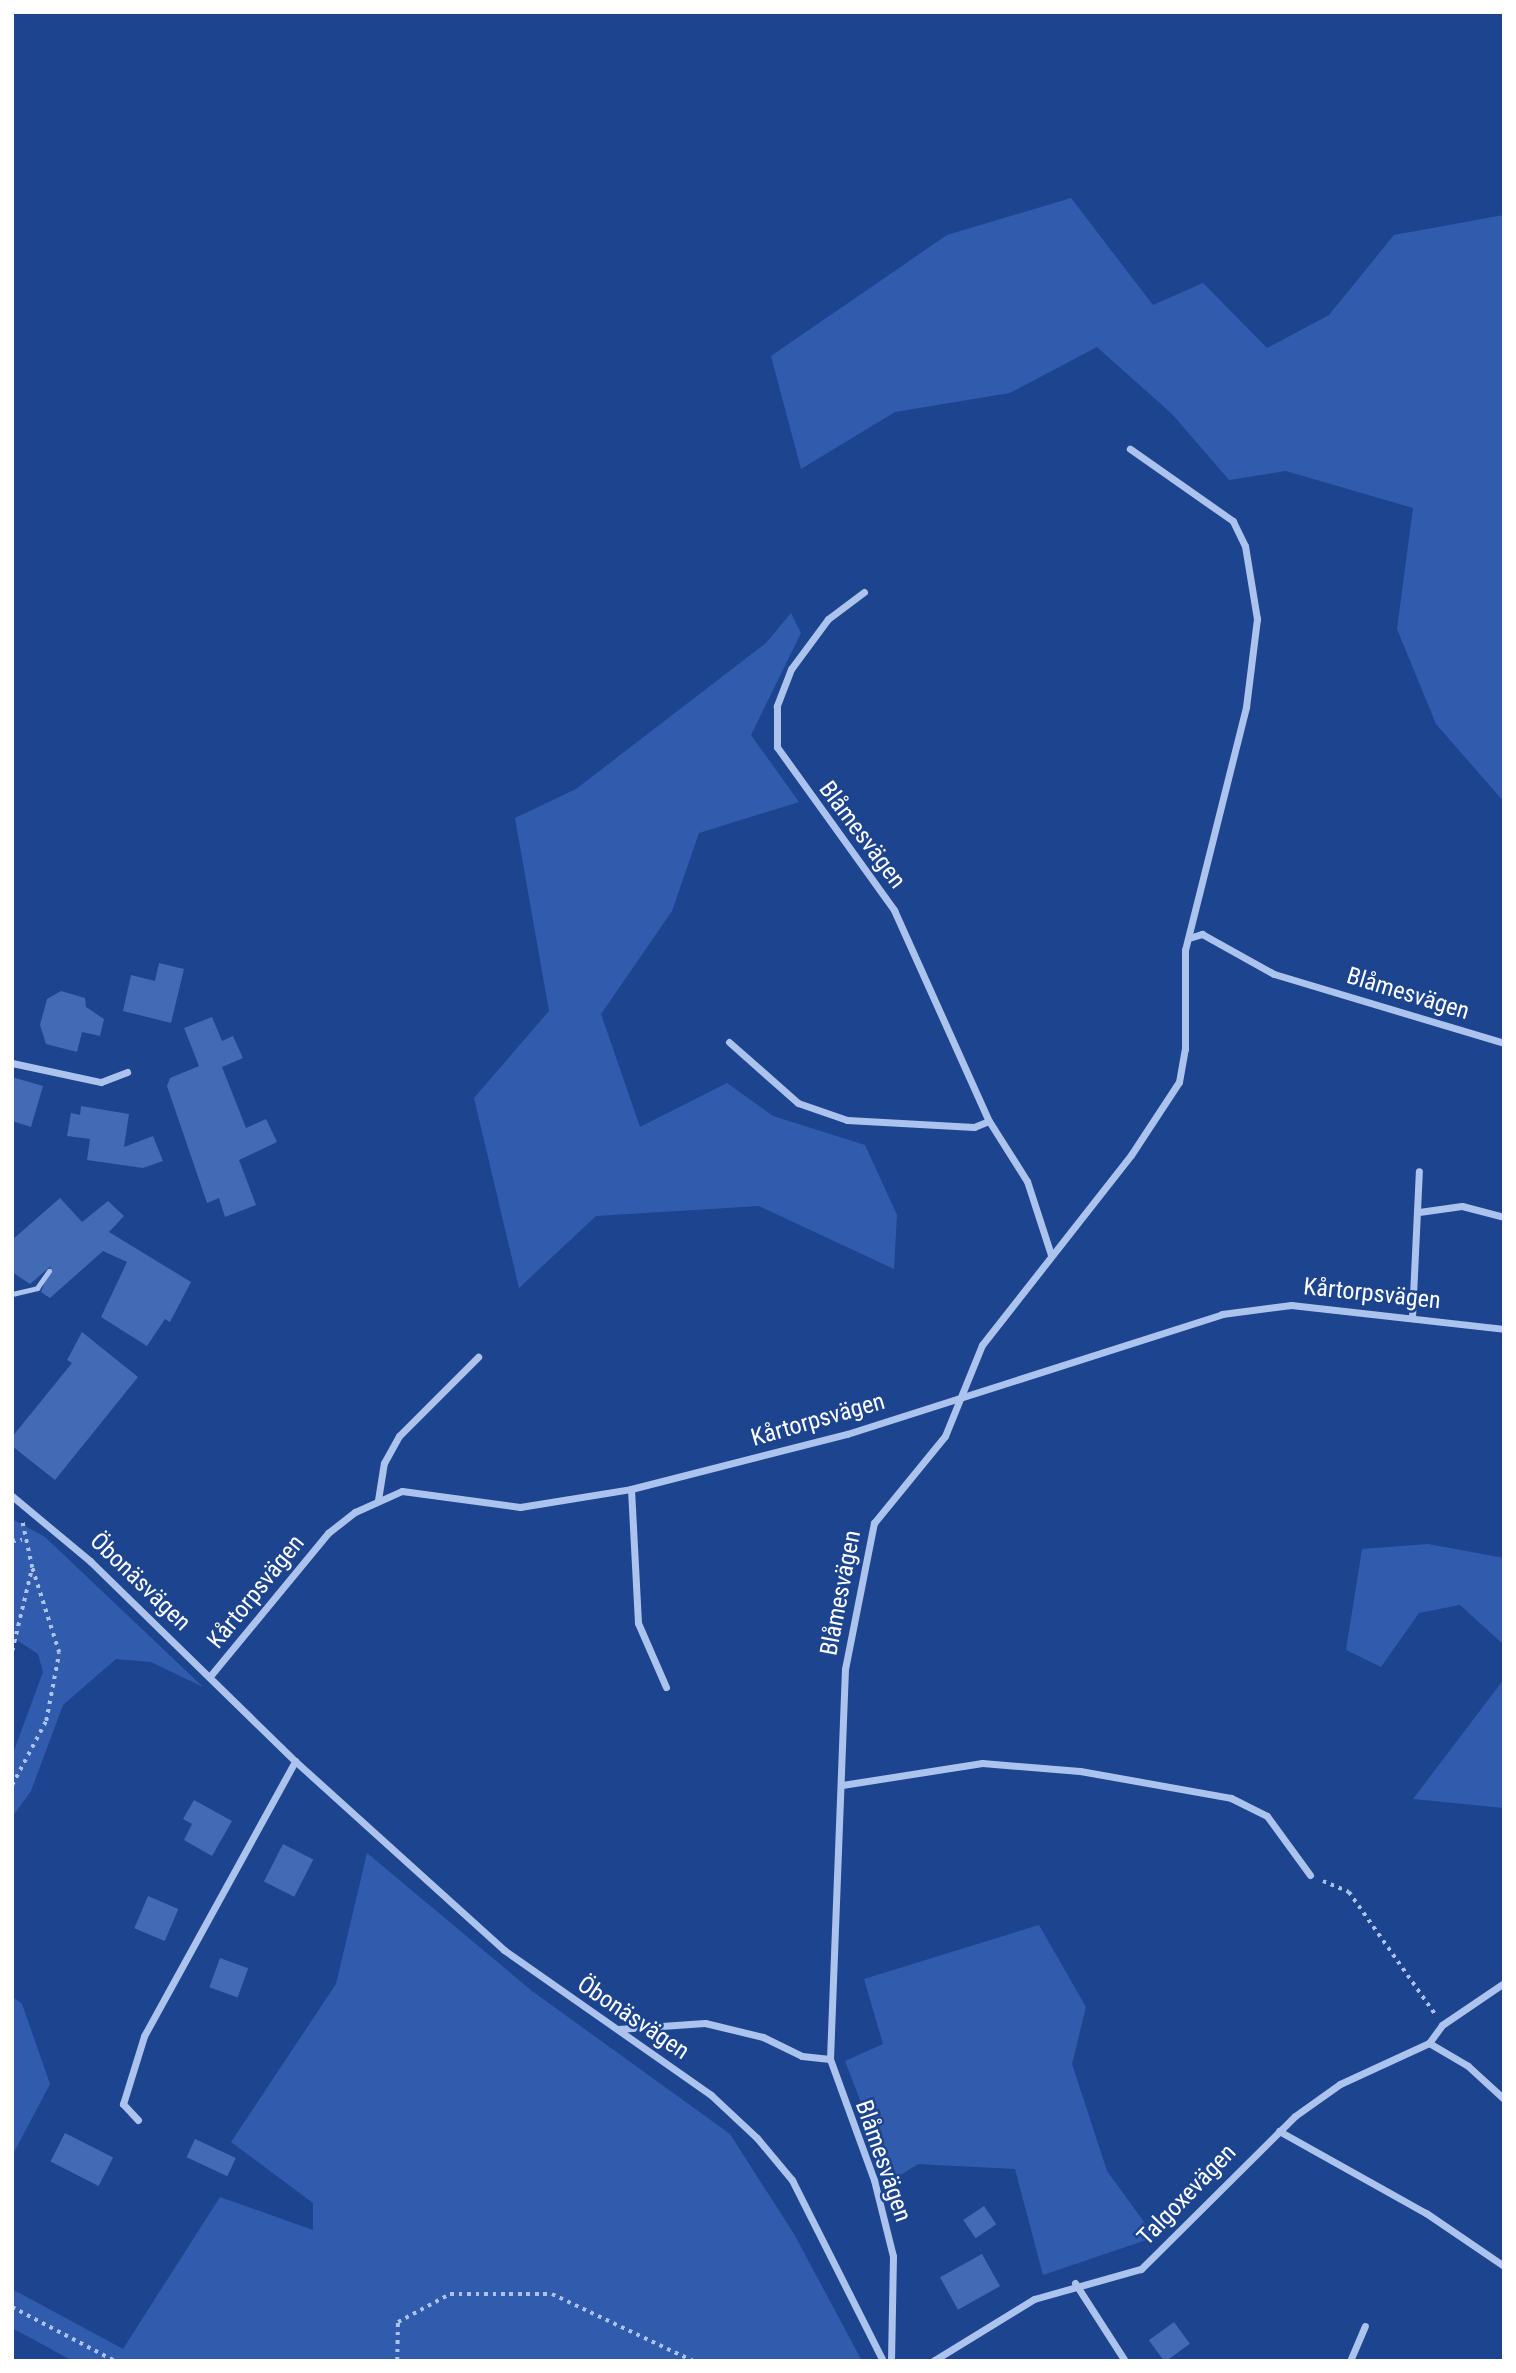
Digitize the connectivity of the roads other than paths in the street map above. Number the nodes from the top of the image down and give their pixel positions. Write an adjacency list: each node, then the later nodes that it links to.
1 (1130, 449): 3 (street, Blåmesvägen)
2 (864, 592): 8 (street, Blåmesvägen)
3 (1188, 938): 5 (street, Blåmesvägen); 12 (street, Blåmesvägen)
4 (729, 1042): 8 (street)
5 (1504, 1044)
6 (12, 1063): 7 (street)
7 (127, 1072)
8 (989, 1121): 12 (street, Blåmesvägen)
9 (1419, 1171): 10 (street)
10 (1419, 1212): 11 (street); 15 (street)
11 (1504, 1217)
12 (1051, 1255): 18 (street, Blåmesvägen)
13 (49, 1271): 14 (lane)
14 (12, 1294)
15 (1412, 1317): 16 (street, Kårtorpsvägen); 18 (street, Kårtorpsvägen)
16 (1504, 1329)
17 (478, 1357): 21 (street)
18 (960, 1397): 19 (street, Kårtorpsvägen); 25 (street, Blåmesvägen)
19 (631, 1489): 21 (street, Kårtorpsvägen); 23 (street)
20 (12, 1496): 22 (street, Öbonäsvägen)
21 (378, 1500): 22 (street, Kårtorpsvägen)
22 (211, 1675): 24 (street, Öbonäsvägen)
23 (666, 1687)
24 (295, 1761): 28 (street, Öbonäsvägen); 32 (street)
25 (842, 1785): 26 (street); 30 (street, Blåmesvägen)
26 (1310, 1875)
27 (1504, 1983): 29 (street, Talgoxevägen)
28 (618, 2029): 30 (street); 37 (street, Öbonäsvägen)
29 (1429, 2043): 31 (street); 33 (street, Talgoxevägen)
30 (830, 2059): 38 (street, Blåmesvägen)
31 (1504, 2099)
32 (138, 2120)
33 (1279, 2131): 34 (street); 35 (street, Talgoxevägen)
34 (1504, 2266)
35 (1075, 2283): 39 (street, Talgoxevägen); 40 (street)
36 (1365, 2326): 41 (street)
37 (883, 2361)
38 (891, 2361)
39 (933, 2361)
40 (1125, 2361)
41 (1350, 2361)

